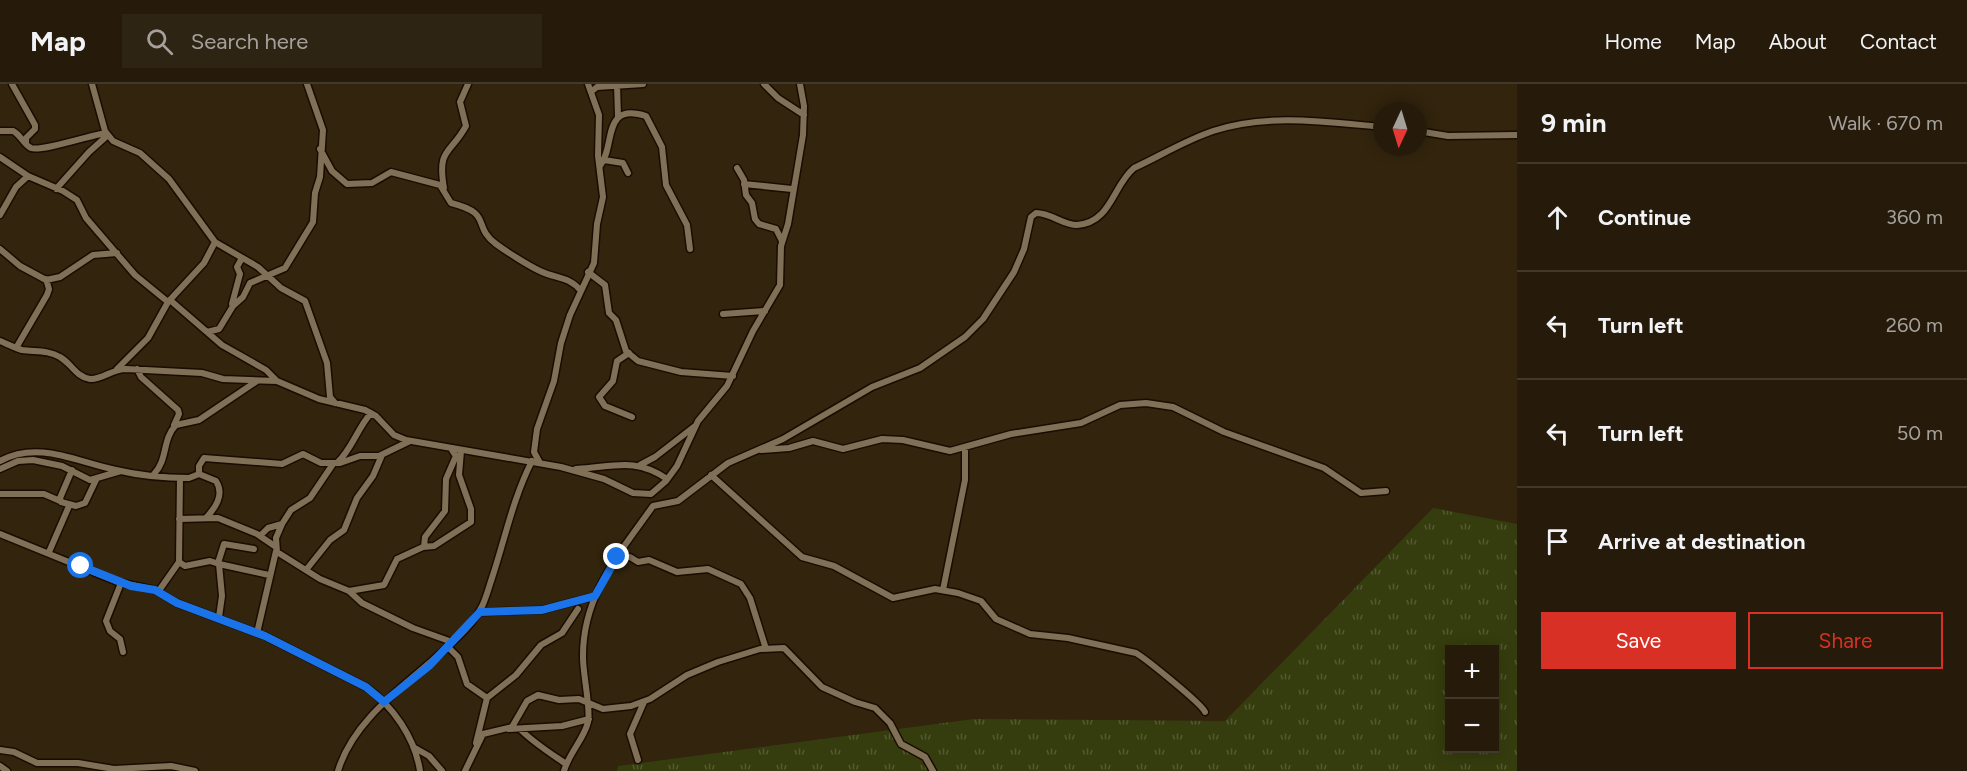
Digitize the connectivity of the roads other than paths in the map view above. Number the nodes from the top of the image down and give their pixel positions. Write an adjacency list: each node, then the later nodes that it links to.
1 (12, 84): 19 (street)
2 (92, 84): 17 (street)
3 (307, 84): 20 (street)
4 (468, 84): 28 (street)
5 (588, 84): 11 (street)
6 (617, 84): 7 (street); 10 (street); 13 (street)
7 (643, 84)
8 (764, 84): 12 (street)
9 (800, 84): 12 (street)
10 (598, 85): 11 (street)
11 (592, 91): 23 (street)
12 (804, 115): 30 (street)
13 (618, 117): 22 (street); 35 (street)
14 (1373, 126): 63 (street)
15 (0, 131): 19 (street)
16 (1427, 132): 18 (street)
17 (107, 134): 19 (street); 29 (street); 33 (street)
18 (1517, 135)
19 (26, 144)
20 (320, 149): 28 (street); 39 (street)
21 (0, 157): 26 (street)
22 (604, 160): 23 (street); 25 (street)
23 (600, 166): 38 (street)
24 (737, 168): 27 (street)
25 (628, 173)
26 (27, 176): 29 (street); 31 (street)
27 (744, 184): 30 (street); 32 (street)
28 (444, 188): 41 (street)
29 (56, 189): 36 (street)
30 (792, 189): 32 (street)
31 (0, 215)
32 (782, 241): 44 (street)
33 (215, 242): 37 (street); 42 (street)
34 (0, 249): 40 (street)
35 (690, 249)
36 (117, 253): 40 (street); 42 (street)
37 (242, 258): 39 (street); 43 (street)
38 (588, 272): 41 (street); 49 (street)
39 (266, 276): 43 (street); 55 (street)
40 (46, 279): 48 (street)
41 (581, 291): 68 (street)
42 (169, 301): 46 (street); 50 (street)
43 (230, 311): 46 (street)
44 (765, 311): 45 (street); 52 (street)
45 (723, 314)
46 (207, 332): 54 (street)
47 (0, 341): 48 (street)
48 (16, 348): 50 (street)
49 (628, 353): 52 (street); 57 (street)
50 (117, 369): 51 (street)
51 (137, 369): 53 (street); 59 (street)
52 (733, 376): 58 (street)
53 (259, 380): 54 (street); 59 (street)
54 (278, 381): 55 (street)
55 (335, 404): 56 (street)
56 (371, 413): 60 (street); 69 (street)
57 (632, 417)
58 (696, 425): 70 (street); 79 (street)
59 (173, 428): 75 (street)
60 (411, 441): 62 (street); 65 (street)
61 (965, 448): 63 (street); 81 (street); 100 (street)
62 (451, 449): 64 (street); 90 (street)
63 (758, 450): 77 (street)
64 (461, 451): 67 (street); 90 (street)
65 (382, 455): 69 (street); 97 (street)
66 (0, 461): 74 (street)
67 (532, 461): 68 (street); 106 (street)
68 (540, 463): 72 (street)
69 (335, 464): 76 (street); 87 (street)
70 (640, 465): 72 (street); 79 (street)
71 (0, 469): 73 (street)
72 (571, 469): 79 (street)
73 (72, 470): 80 (street); 83 (street)
74 (122, 471): 75 (street); 80 (street)
75 (154, 474): 78 (street)
76 (199, 474): 78 (street); 85 (street)
77 (711, 475): 94 (street); 100 (street)
78 (180, 478): 86 (street)
79 (667, 479)
80 (96, 480): 84 (street)
81 (1386, 491)
82 (0, 494): 83 (street)
83 (60, 501): 84 (street)
84 (69, 506): 93 (street)
85 (206, 518): 86 (street); 89 (street)
86 (179, 519): 95 (street)
87 (282, 524): 89 (street); 92 (street)
88 (0, 534): 93 (street)
89 (260, 536): 92 (street)
90 (424, 547): 101 (street)
91 (254, 549): 96 (street)
92 (276, 549): 97 (street); 98 (street)
93 (49, 552): 99 (street)
94 (617, 557): 103 (street); 111 (street)
95 (179, 562): 96 (street); 102 (street)
96 (219, 563): 98 (street); 107 (street)
97 (306, 570): 101 (street)
98 (269, 575): 109 (street)
99 (121, 583): 102 (street); 112 (street)
100 (943, 590): 117 (street)
101 (349, 591): 110 (street)
102 (158, 592): 107 (street)
103 (595, 596): 104 (street); 108 (street)
104 (571, 602): 105 (street); 106 (street)
105 (578, 609): 108 (street); 113 (street)
106 (480, 612): 110 (street)
107 (219, 617): 109 (street)
108 (585, 623): 116 (street)
109 (257, 633): 114 (street)
110 (450, 644): 113 (street); 114 (street)
111 (766, 649): 115 (street); 133 (street)
112 (123, 652)
113 (487, 698): 121 (street)
114 (384, 702): 122 (street); 129 (street)
115 (644, 702): 116 (street); 124 (street)
116 (587, 704): 118 (street); 119 (street)
117 (1205, 712)
118 (589, 719): 120 (street); 126 (street)
119 (506, 729): 120 (street); 121 (street)
120 (521, 730): 126 (street)
121 (475, 747): 132 (street)
122 (415, 748): 130 (street); 131 (street)
123 (0, 750): 128 (street)
124 (638, 760)
125 (0, 766): 127 (street)
126 (565, 768)
127 (7, 771)
128 (195, 771)
129 (338, 771)
130 (420, 771)
131 (442, 771)
132 (465, 771)
133 (933, 771)

